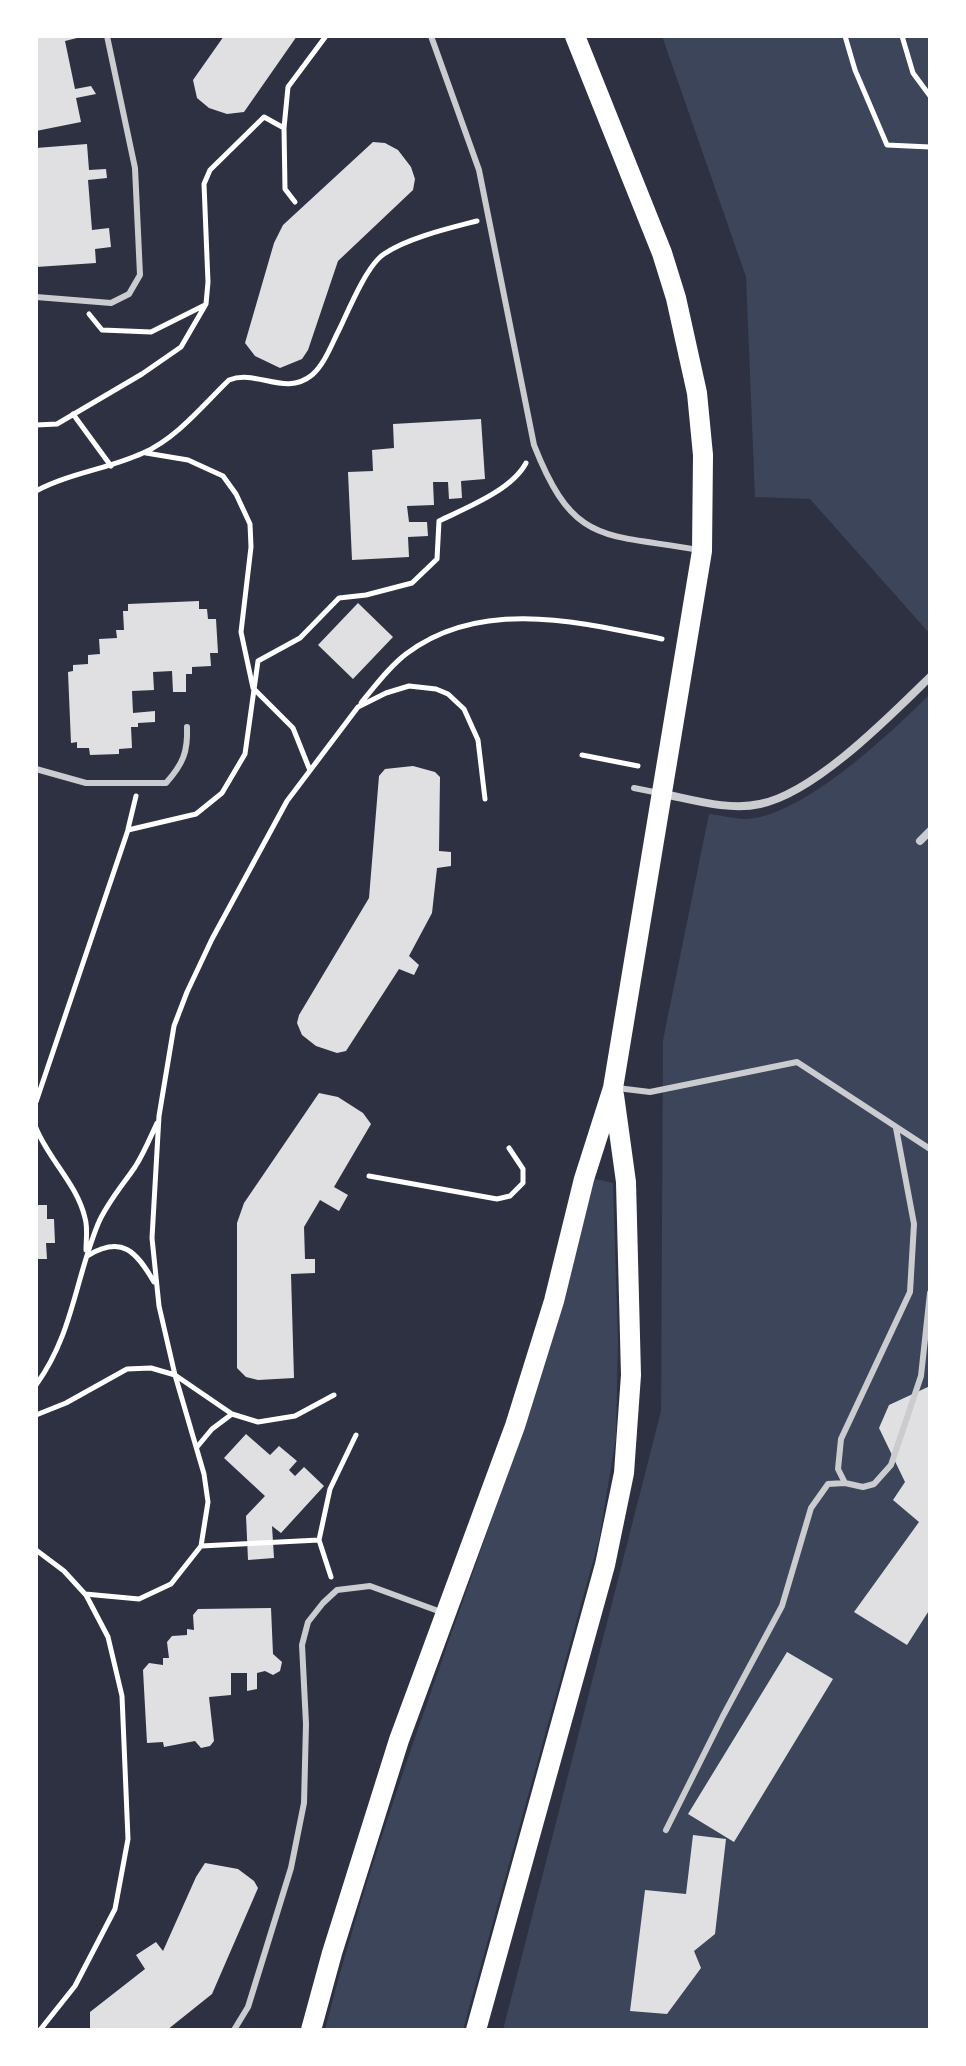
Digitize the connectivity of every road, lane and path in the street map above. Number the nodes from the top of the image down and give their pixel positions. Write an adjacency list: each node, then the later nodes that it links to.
1 (107, 36): 13 (lane)
2 (326, 36): 8 (path)
3 (431, 36): 11 (lane)
4 (575, 36): 21 (main road)
5 (845, 36): 9 (path)
6 (902, 36): 7 (path)
7 (930, 96)
8 (284, 128): 10 (path); 14 (path)
9 (930, 147)
10 (295, 202)
11 (489, 218): 17 (lane); 18 (path)
12 (36, 297): 13 (lane)
13 (79, 301): 14 (path)
14 (206, 304): 15 (path)
15 (73, 414): 16 (path); 19 (path)
16 (36, 425)
17 (534, 445): 21 (lane); 24 (path)
18 (145, 453): 19 (path); 24 (path)
19 (111, 466): 20 (path)
20 (36, 491)
21 (702, 551): 33 (main road)
22 (662, 639): 25 (path)
23 (930, 677): 33 (street)
24 (253, 688): 30 (path); 35 (path)
25 (358, 707): 30 (path); 34 (path)
26 (187, 727): 31 (lane)
27 (582, 755): 28 (path)
28 (638, 766)
29 (36, 769): 31 (lane)
30 (309, 769): 40 (path)
31 (139, 782): 35 (path)
32 (634, 788): 33 (lane)
33 (663, 794): 38 (main road)
34 (485, 799)
35 (128, 830): 39 (path)
36 (930, 831): 37 (street)
37 (920, 841)
38 (613, 1088): 42 (lane); 62 (main road); 67 (main road)
39 (36, 1102)
40 (159, 1116): 46 (path); 47 (path)
41 (36, 1128): 46 (path)
42 (896, 1128): 44 (lane); 56 (lane)
43 (509, 1148): 45 (path)
44 (930, 1149)
45 (369, 1176)
46 (86, 1256): 47 (path); 50 (path)
47 (156, 1285): 49 (path)
48 (930, 1293): 56 (lane)
49 (175, 1375): 52 (path); 53 (path); 55 (path)
50 (36, 1385)
51 (334, 1395): 52 (path)
52 (232, 1414): 55 (path)
53 (36, 1415)
54 (356, 1435): 57 (path)
55 (196, 1448): 58 (path)
56 (845, 1483): 63 (lane)
57 (319, 1540): 58 (path); 60 (path)
58 (201, 1546): 61 (path)
59 (36, 1550): 61 (path)
60 (337, 1590): 62 (lane); 65 (lane)
61 (85, 1594): 64 (path)
62 (445, 1613): 66 (main road)
63 (666, 1830)
64 (40, 2030)
65 (234, 2030)
66 (311, 2030)
67 (476, 2030)

